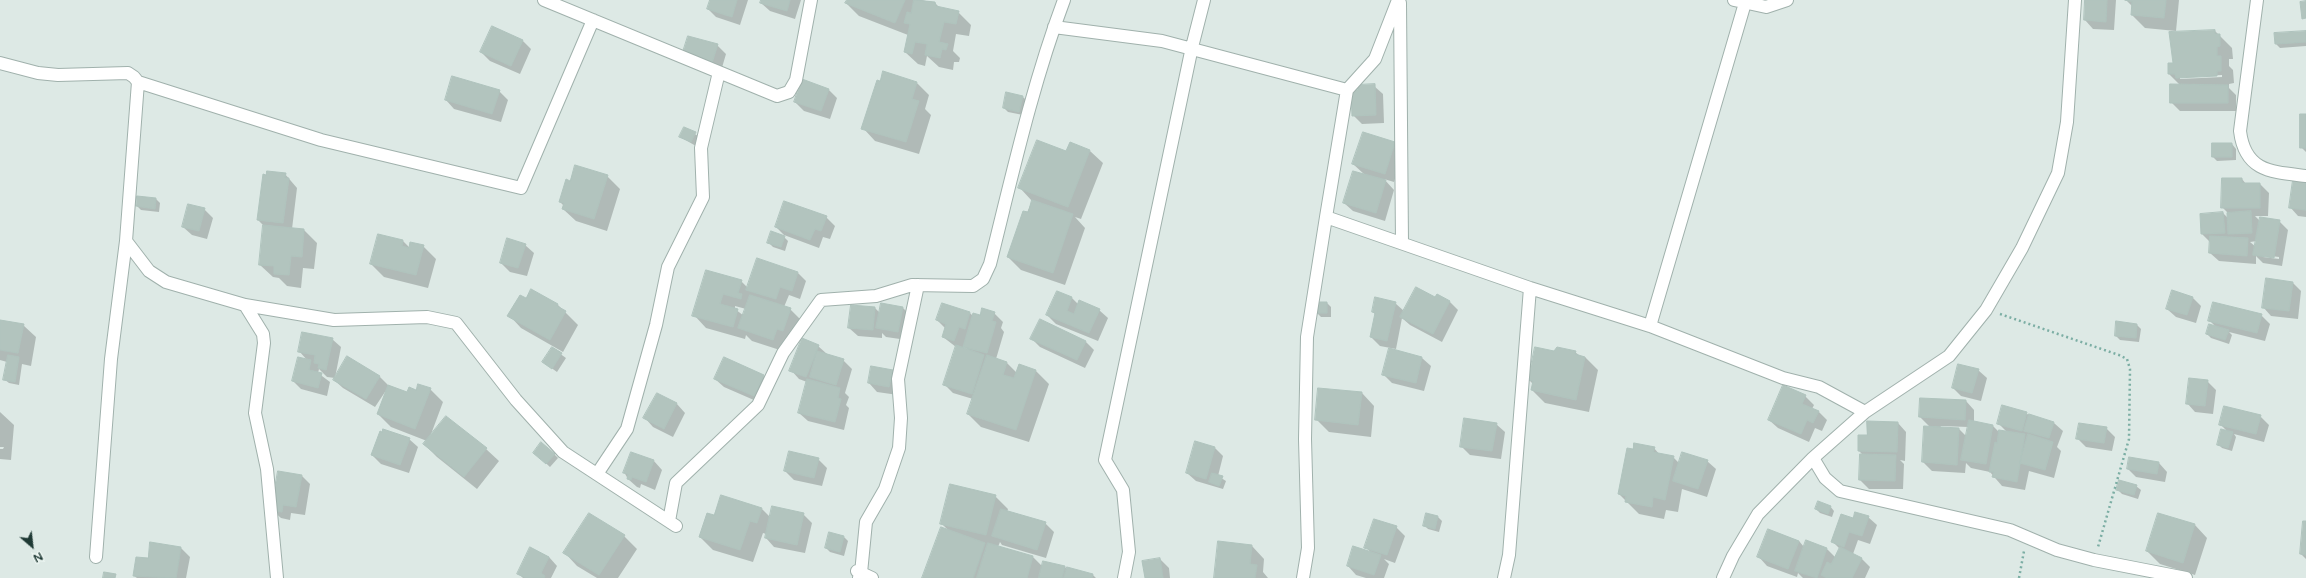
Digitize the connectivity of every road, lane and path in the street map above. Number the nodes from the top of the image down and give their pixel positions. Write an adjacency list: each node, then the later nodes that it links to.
1 (544, 0): 10 (street)
2 (811, 0): 14 (street)
3 (1064, 0): 11 (street)
4 (1204, 0): 12 (street)
5 (1399, 0): 16 (street); 20 (street)
6 (1787, 0): 9 (street)
7 (2074, 0): 24 (street)
8 (2257, 0): 17 (street)
9 (1740, 2): 25 (street)
10 (593, 20): 14 (street); 15 (street)
11 (1054, 27): 12 (street); 21 (street)
12 (1192, 47): 16 (street); 34 (street)
13 (0, 63): 15 (street)
14 (719, 72): 28 (street)
15 (138, 82): 19 (street)
16 (1347, 90): 18 (street)
17 (2306, 176)
18 (1326, 217): 20 (street); 35 (street)
19 (126, 241): 23 (street); 30 (street)
20 (1402, 244): 22 (street)
21 (918, 285): 28 (street); 32 (street)
22 (1530, 288): 25 (street); 36 (street)
23 (245, 305): 28 (street); 33 (street)
24 (1986, 310): 26 (street); 31 (path)
25 (1650, 326): 26 (street)
26 (1865, 412): 27 (street)
27 (1813, 458): 29 (street); 37 (street)
28 (597, 474)
29 (2027, 537): 31 (street); 38 (path)
30 (96, 557)
31 (2094, 560): 39 (street)
32 (862, 575)
33 (277, 578)
34 (1124, 578)
35 (1303, 578)
36 (1504, 578)
37 (1723, 578)
38 (2019, 578)
39 (2186, 578)

